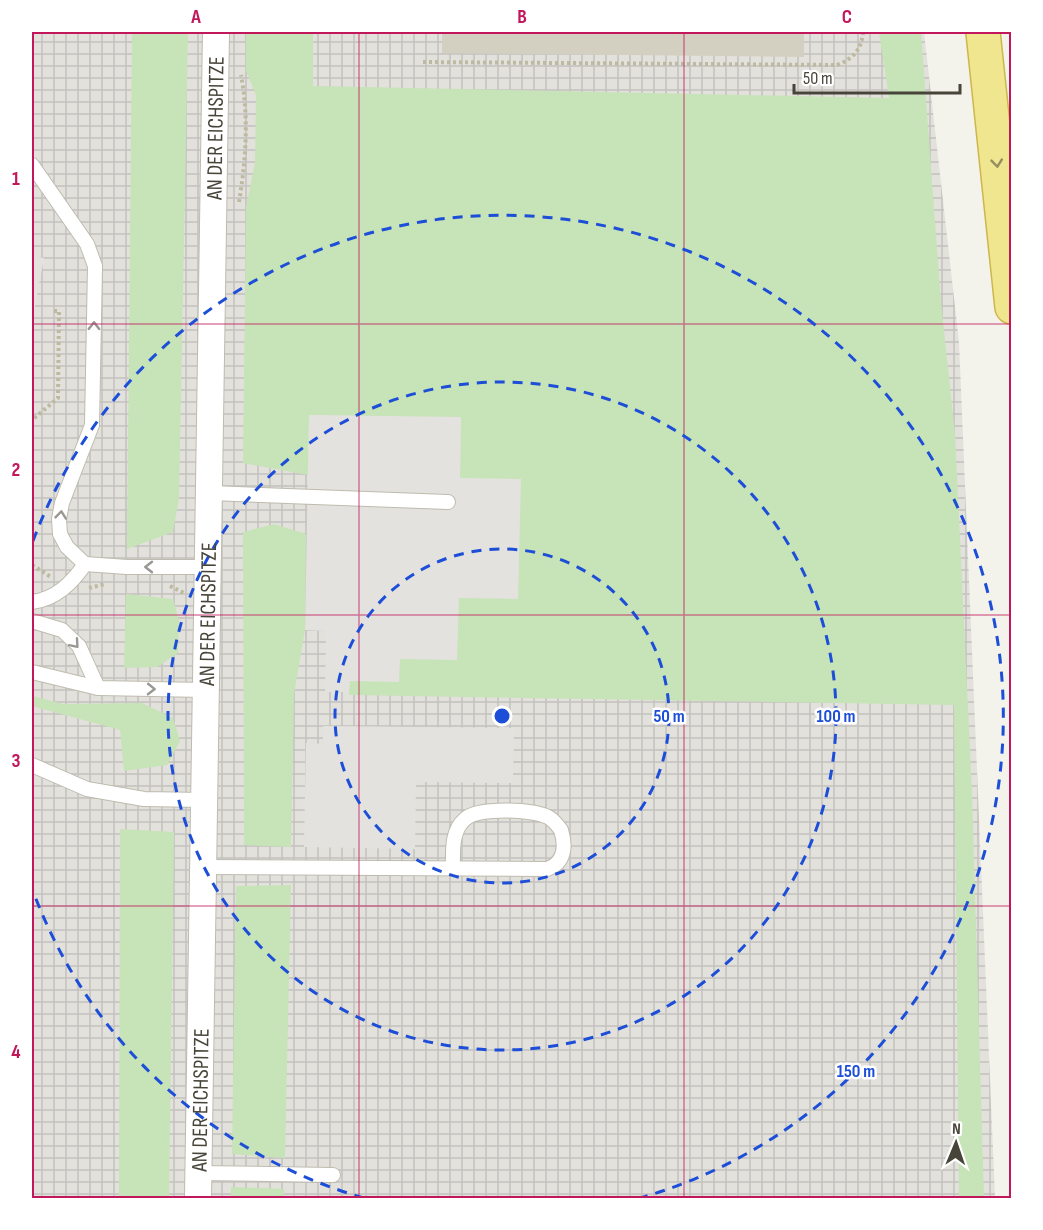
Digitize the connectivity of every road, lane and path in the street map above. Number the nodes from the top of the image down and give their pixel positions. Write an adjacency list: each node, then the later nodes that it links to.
1 (216, 32): 11 (street, AN DER EICHSPITZE)
2 (863, 32): 5 (path)
3 (975, 32): 6 (highway)
4 (983, 32): 6 (highway)
5 (423, 62)
6 (991, 105): 8 (highway, one-way to 8)
7 (32, 165): 13 (lane, one-way to 7)
8 (1011, 307)
9 (54, 311): 10 (path)
10 (32, 423)
11 (210, 493): 12 (lane); 14 (street, AN DER EICHSPITZE)
12 (448, 502)
13 (85, 564): 14 (lane, one-way to 13); 18 (lane)
14 (208, 567): 19 (street, AN DER EICHSPITZE)
15 (112, 583): 17 (path)
16 (162, 585): 19 (path)
17 (84, 591)
18 (32, 602)
19 (207, 606): 23 (street, AN DER EICHSPITZE)
20 (32, 621): 22 (lane, one-way to 22)
21 (32, 672): 22 (lane)
22 (98, 688): 23 (lane, one-way to 23)
23 (205, 690): 25 (street, AN DER EICHSPITZE)
24 (32, 765): 25 (lane)
25 (203, 800): 26 (street, AN DER EICHSPITZE)
26 (202, 867): 27 (lane); 28 (street, AN DER EICHSPITZE)
27 (453, 868): 27 (lane)
28 (198, 1173): 29 (lane); 30 (street, AN DER EICHSPITZE)
29 (333, 1175)
30 (198, 1198)

